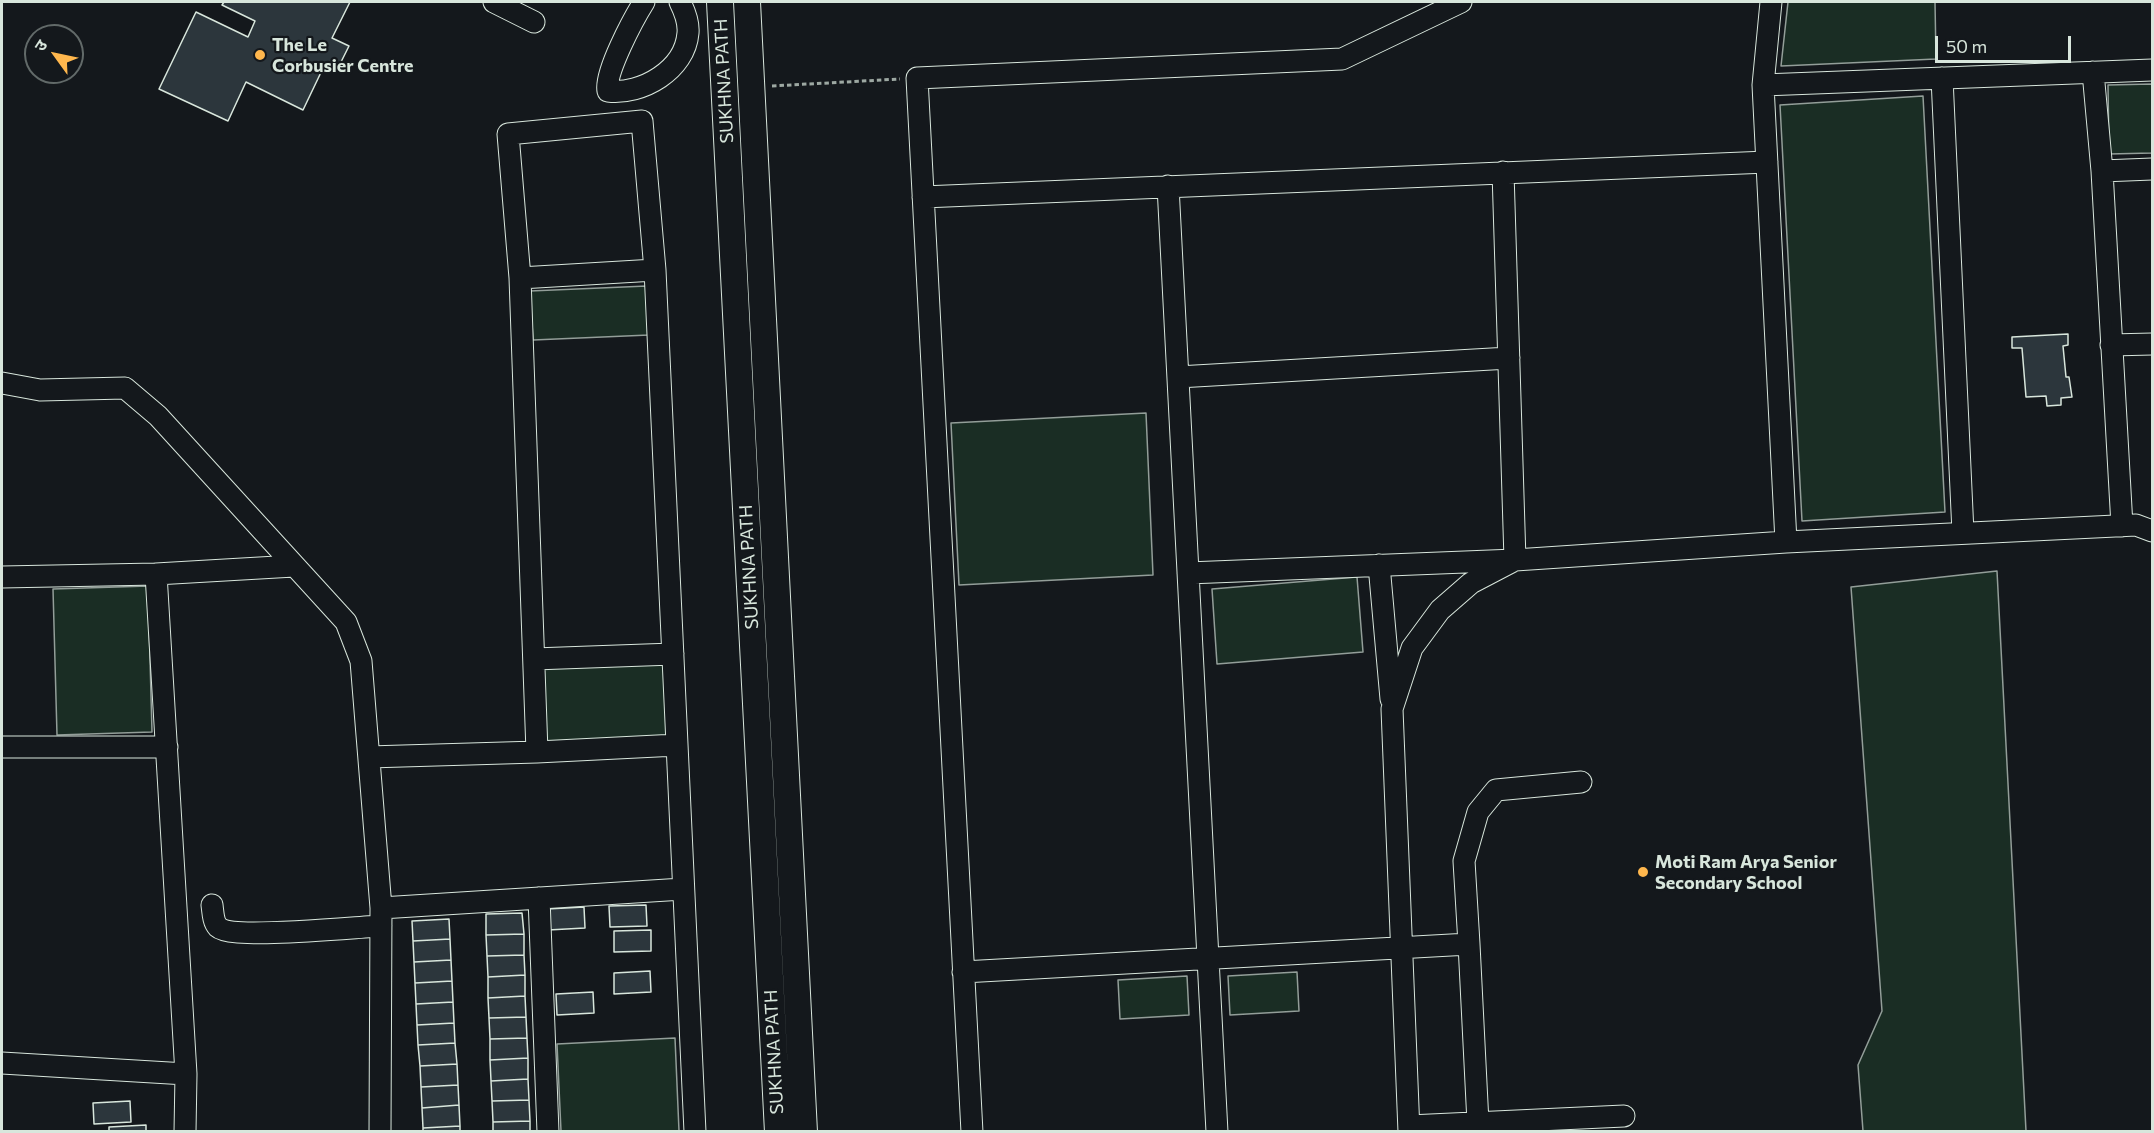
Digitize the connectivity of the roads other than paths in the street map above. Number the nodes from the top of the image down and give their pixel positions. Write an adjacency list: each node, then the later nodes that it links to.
1 (494, 2): 8 (street)
2 (644, 2): 3 (street)
3 (681, 2)
4 (720, 2): 61 (main road, SUKHNA PATH)
5 (747, 2): 62 (main road, SUKHNA PATH)
6 (1461, 2): 18 (street)
7 (1771, 2): 12 (street)
8 (534, 22)
9 (2152, 70): 10 (street)
10 (2093, 72): 11 (street); 15 (street)
11 (1942, 78): 12 (street); 27 (street)
12 (1763, 85): 13 (street)
13 (1767, 162): 16 (street); 28 (street)
14 (2152, 170): 15 (street)
15 (2102, 171): 22 (street)
16 (1503, 172): 17 (street); 23 (street)
17 (1168, 186): 18 (street); 24 (street)
18 (923, 197): 51 (street)
19 (655, 270): 20 (street); 20 (street); 35 (street)
20 (520, 278): 36 (street)
21 (2152, 344): 22 (street)
22 (2111, 345): 26 (street)
23 (1509, 358): 24 (street); 29 (street)
24 (1178, 377): 32 (street)
25 (2, 383): 31 (street)
26 (2141, 527): 27 (street)
27 (1963, 533): 28 (street)
28 (1786, 542): 29 (street)
29 (1515, 560): 30 (street); 37 (street)
30 (1379, 565): 32 (street); 37 (street)
31 (294, 566): 33 (street); 42 (street)
32 (1188, 573): 50 (street)
33 (156, 574): 34 (street); 40 (street)
34 (2, 577)
35 (673, 654): 36 (street); 38 (street)
36 (534, 659): 41 (street)
37 (1392, 709): 49 (street)
38 (677, 745): 41 (street); 44 (street)
39 (2, 747): 40 (street)
40 (167, 747): 53 (street)
41 (537, 752): 42 (street)
42 (369, 757): 47 (street)
43 (1581, 782): 48 (street)
44 (684, 889): 45 (street); 60 (street)
45 (539, 898): 47 (street); 59 (street)
46 (212, 905): 47 (street)
47 (381, 917): 58 (street)
48 (1469, 944): 49 (street); 55 (street)
49 (1402, 949): 50 (street); 56 (street)
50 (1208, 959): 51 (street); 64 (street)
51 (963, 972): 63 (street)
52 (2, 1063): 53 (street)
53 (186, 1074): 57 (street)
54 (1624, 1116): 55 (street)
55 (1478, 1123): 56 (street)
56 (1409, 1129)
57 (185, 1131)
58 (380, 1131)
59 (548, 1131)
60 (695, 1131)
61 (778, 1131)
62 (804, 1131)
63 (972, 1131)
64 (1217, 1131)

